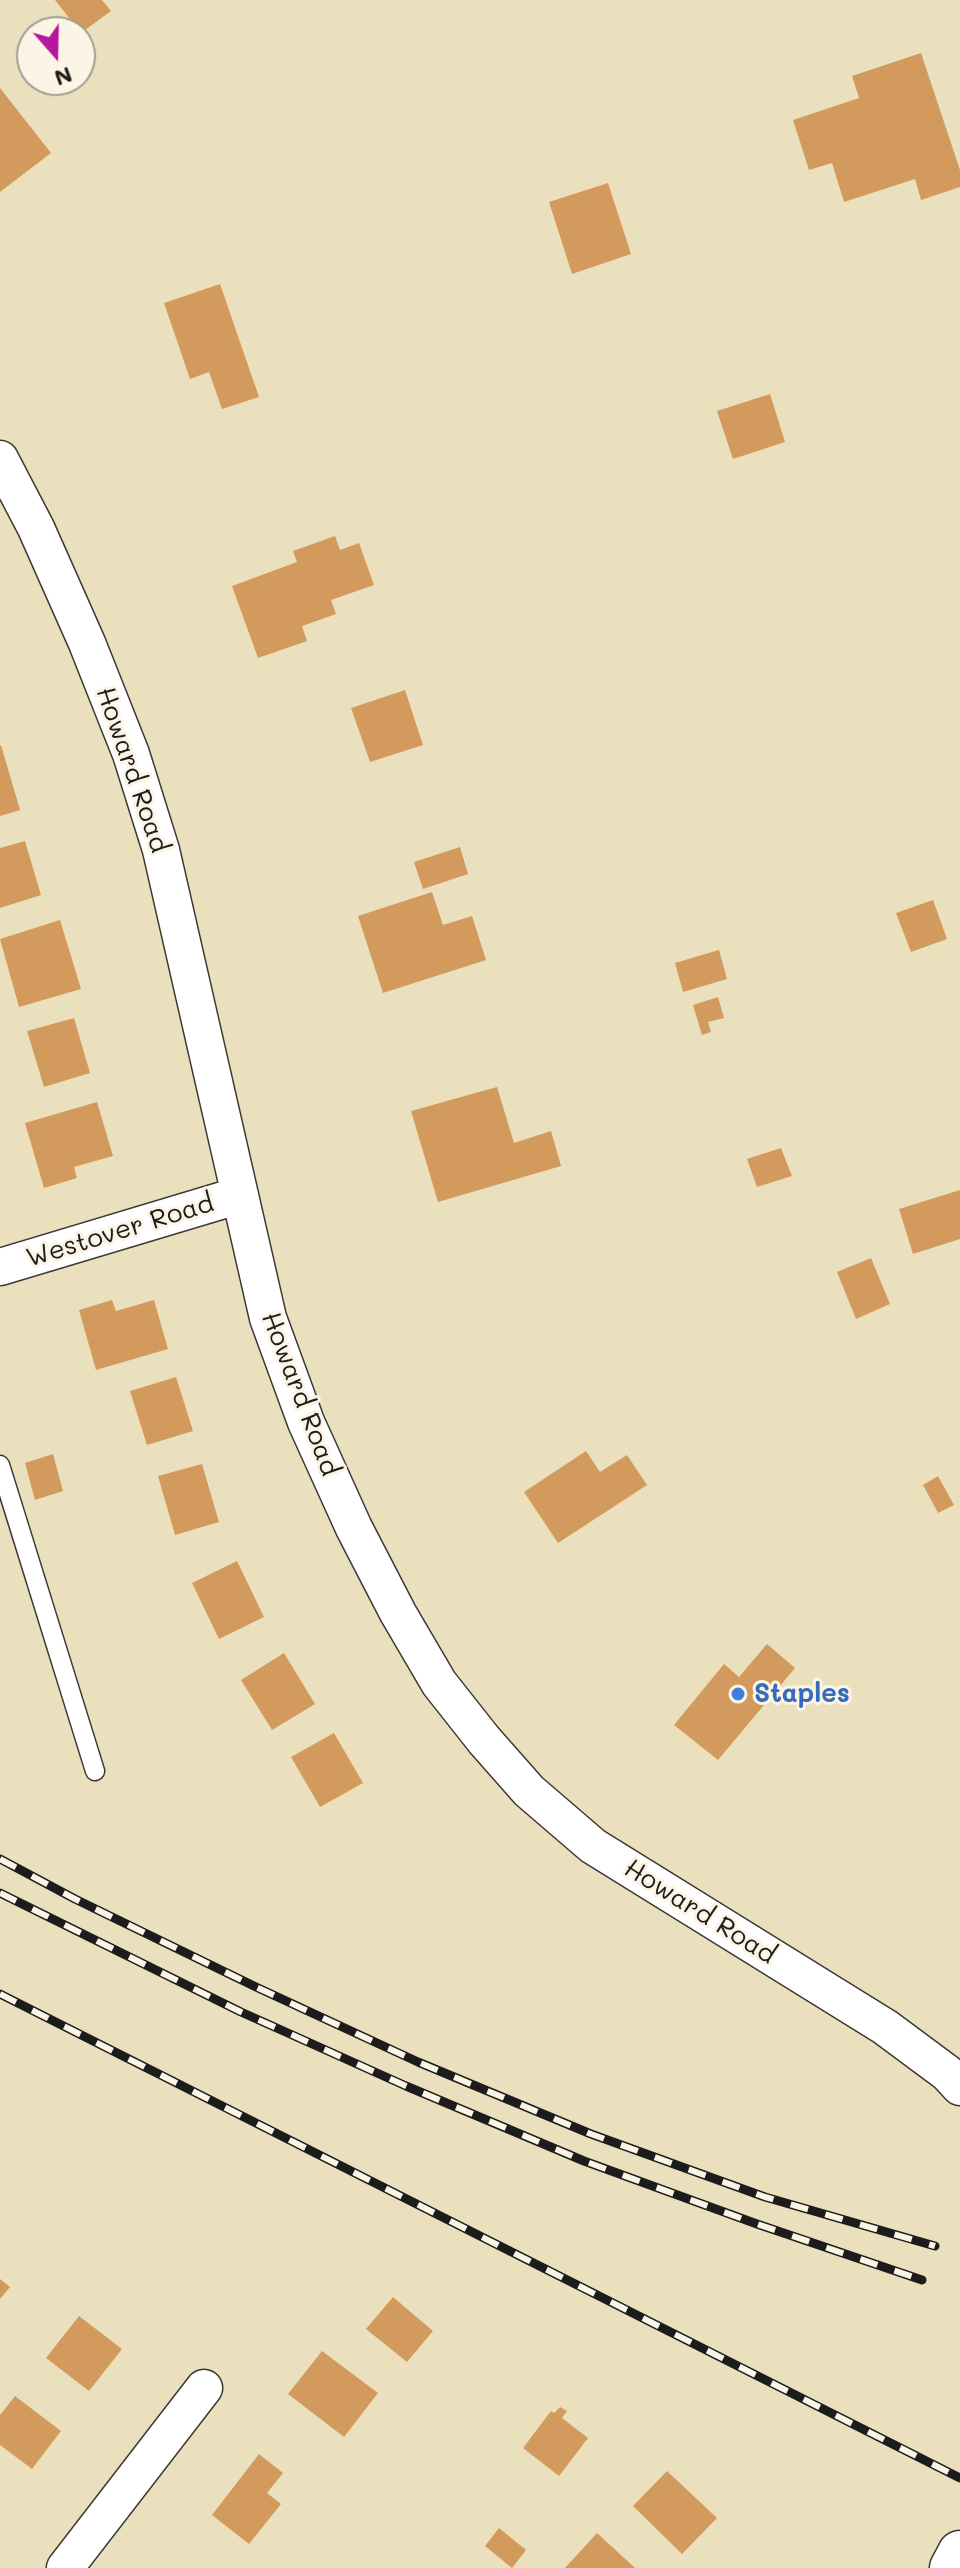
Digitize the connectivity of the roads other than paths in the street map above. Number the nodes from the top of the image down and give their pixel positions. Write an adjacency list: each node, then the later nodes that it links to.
1 (0, 459): 2 (street, Howard Road)
2 (240, 1195): 3 (street, Westover Road); 6 (street, Howard Road)
3 (0, 1267)
4 (0, 1465): 5 (lane)
5 (95, 1771)
6 (960, 2087)
7 (204, 2388): 9 (street)
8 (960, 2553): 10 (street)
9 (65, 2568)
10 (952, 2568)

